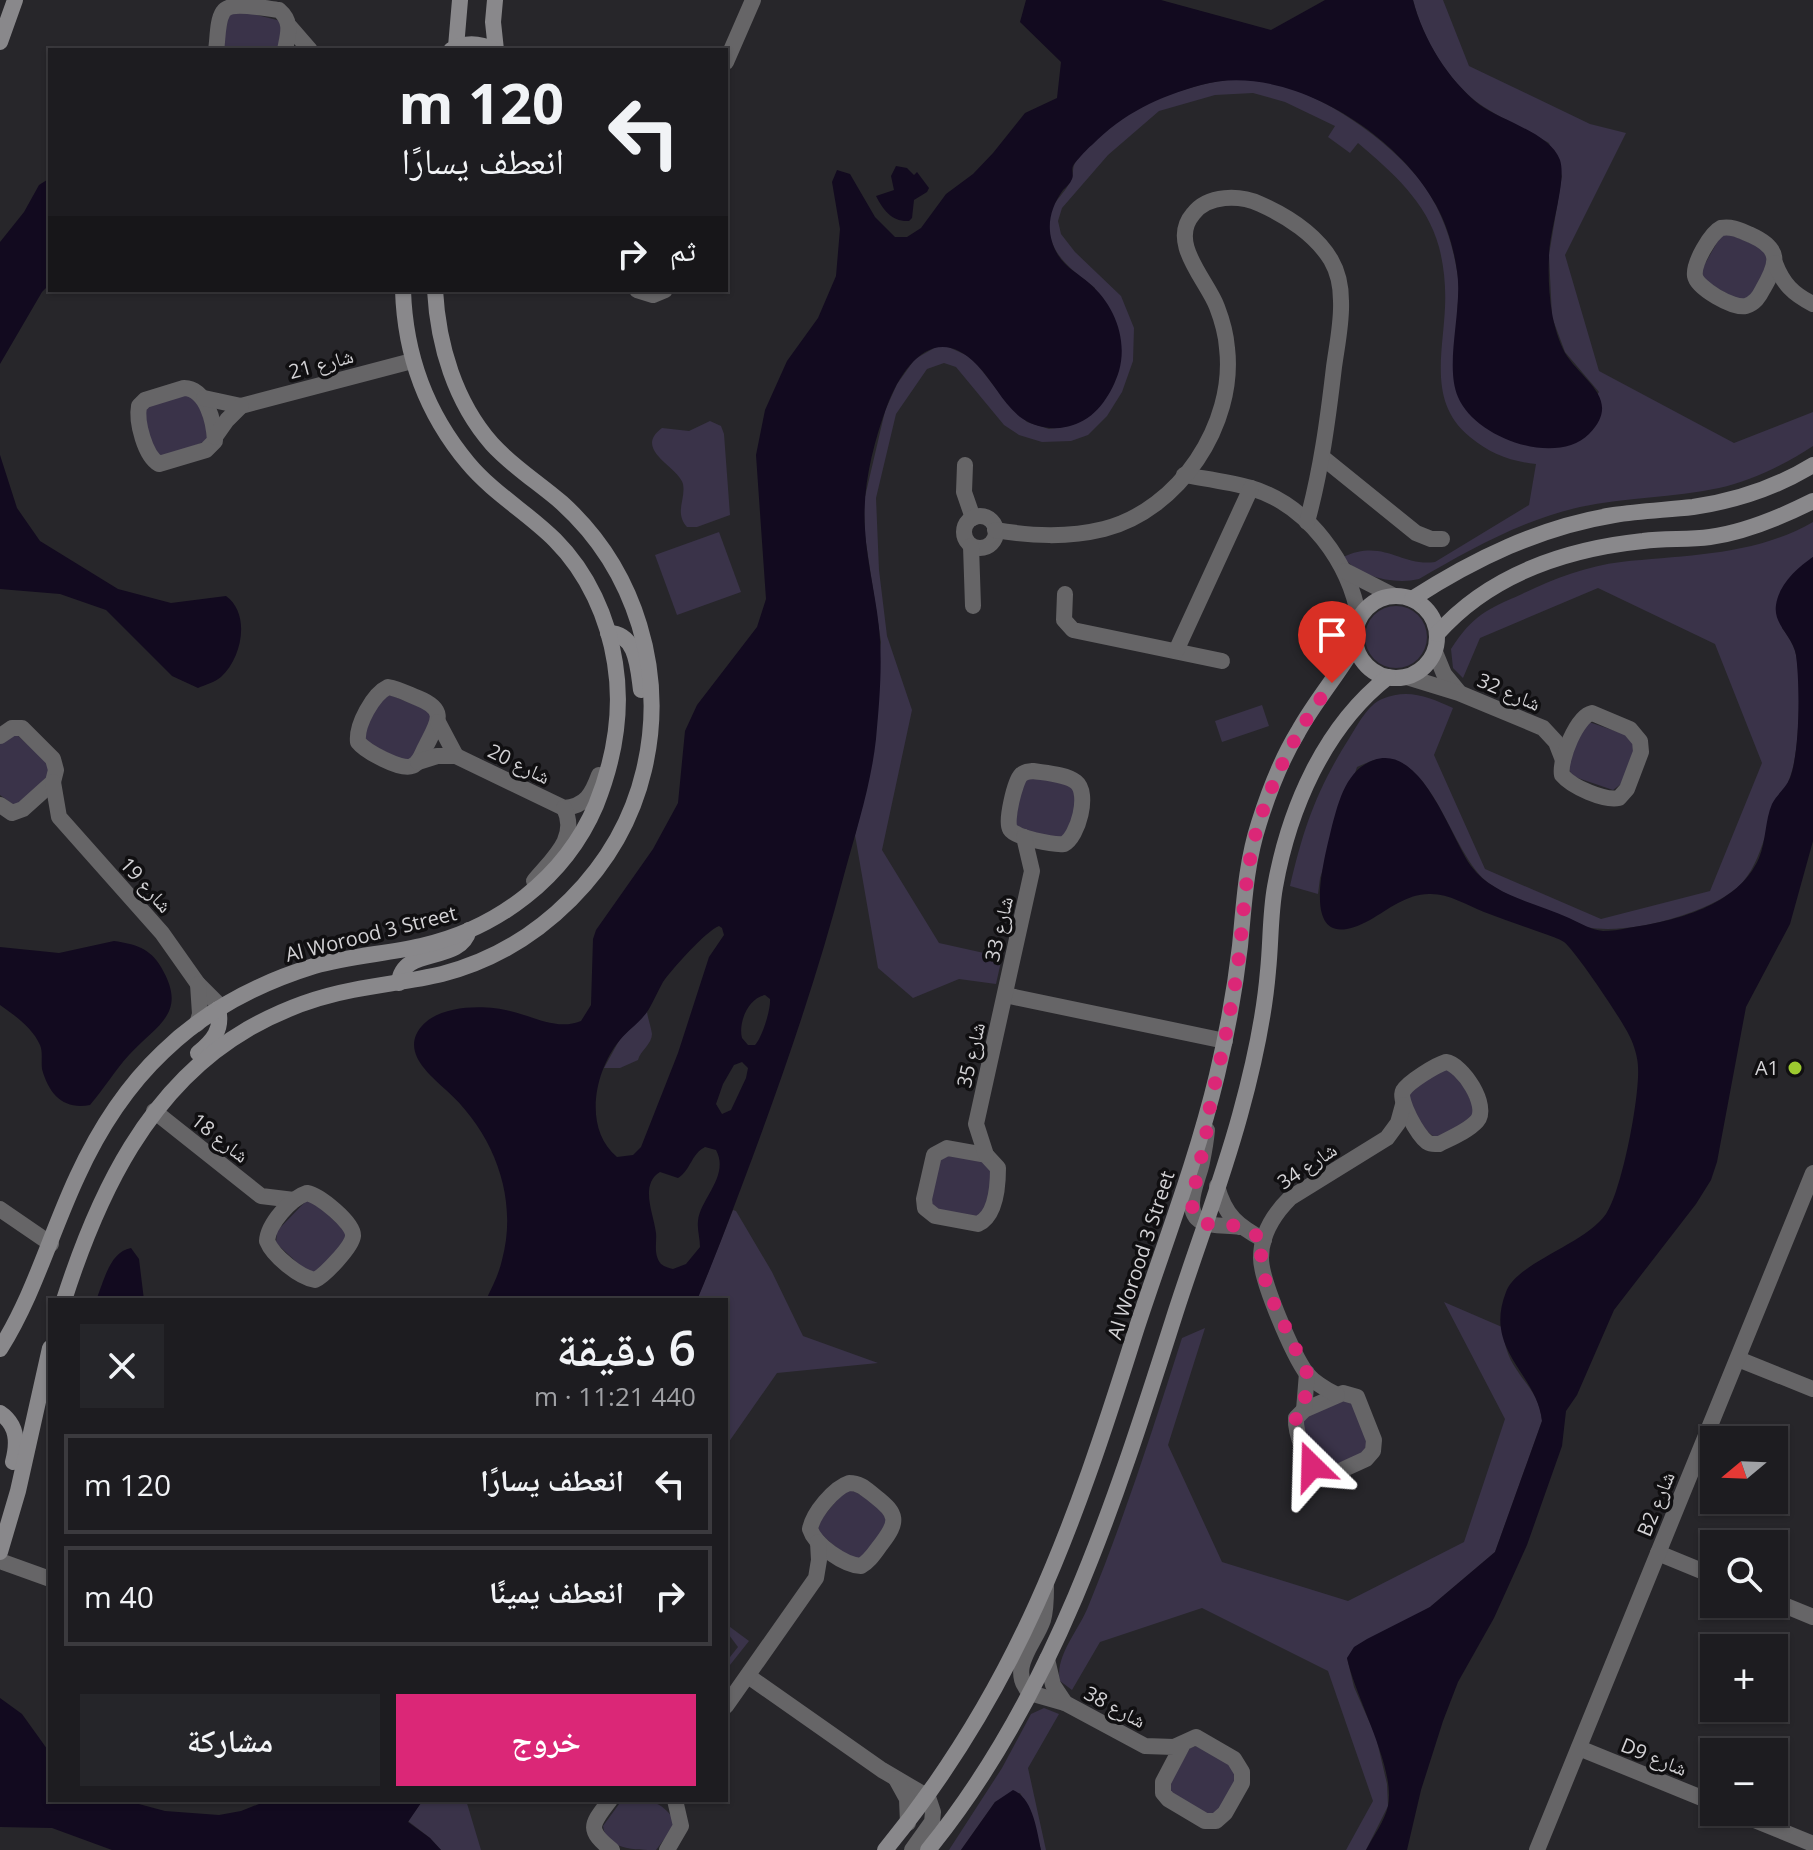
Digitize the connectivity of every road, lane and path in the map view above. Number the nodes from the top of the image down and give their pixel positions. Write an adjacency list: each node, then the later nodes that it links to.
1 (12, 0): 6 (street)
2 (460, 0): 10 (street)
3 (495, 0): 12 (street)
4 (753, 0): 13 (street)
5 (290, 27): 7 (street); 8 (street); 9 (street)
6 (2, 38)
7 (216, 48)
8 (285, 48)
9 (308, 48)
10 (454, 48): 11 (street)
11 (490, 48)
12 (495, 48)
13 (728, 57)
14 (1775, 263): 17 (street); 18 (street); 18 (street)
15 (403, 292): 20 (street, Al Worood 3 Street)
16 (435, 292): 54 (street)
17 (1794, 295): 18 (street); 19 (street)
18 (1758, 298)
19 (1813, 304)
20 (412, 361): 22 (street, شارع 21); 41 (street, Al Worood 3 Street)
21 (204, 398): 22 (street, شارع 21); 23 (street); 23 (street, شارع 21)
22 (241, 406): 23 (street, شارع 21)
23 (215, 437)
24 (1322, 457): 27 (street); 31 (street); 33 (street)
25 (965, 465): 30 (street)
26 (1813, 465): 38 (street)
27 (1184, 475): 28 (street); 32 (street)
28 (1251, 488): 31 (street); 44 (street)
29 (1813, 501): 42 (street)
30 (973, 518): 32 (street); 34 (street)
31 (1307, 522): 35 (street)
32 (995, 530): 34 (street)
33 (1442, 539)
34 (971, 546): 39 (street)
35 (1345, 571): 37 (street); 40 (street)
36 (1065, 594): 44 (street)
37 (1394, 596): 38 (street); 40 (street)
38 (1412, 599): 42 (street)
39 (973, 606)
40 (1359, 619): 43 (street)
41 (608, 633): 52 (street, Al Worood 3 Street); 54 (street)
42 (1437, 634): 45 (street)
43 (1356, 644): 47 (street); 74 (street, Al Worood 3 Street)
44 (1176, 651): 46 (street)
45 (1435, 652): 48 (street); 49 (street, شارع 32)
46 (1222, 661)
47 (1388, 677): 48 (street); 84 (street)
48 (1407, 677): 49 (street, شارع 32)
49 (1459, 693): 53 (street, شارع 32)
50 (438, 722): 56 (street, شارع 20); 58 (street); 58 (street, شارع 20)
51 (1579, 722): 53 (street, شارع 32); 57 (street); 57 (street, شارع 32)
52 (617, 725): 61 (street, شارع 20); 67 (street, Al Worood 3 Street)
53 (1543, 728): 57 (street, شارع 32)
54 (650, 730): 69 (street)
55 (0, 736): 59 (street)
56 (456, 756): 58 (street, شارع 20); 61 (street, شارع 20)
57 (1563, 760)
58 (418, 762)
59 (53, 782): 62 (street); 63 (street)
60 (0, 805): 62 (street)
61 (564, 808): 67 (street, شارع 20)
62 (23, 809): 63 (street)
63 (59, 817): 70 (street, شارع 19)
64 (1024, 837): 65 (street); 65 (street, شارع 33); 66 (street, شارع 33)
65 (1057, 845): 66 (street, شارع 33)
66 (1032, 871): 71 (street, شارع 33)
67 (517, 904): 68 (street, Al Worood 3 Street)
68 (469, 930): 69 (street); 72 (street, Al Worood 3 Street)
69 (399, 983): 76 (street)
70 (198, 984): 72 (street, شارع 19); 73 (street)
71 (1005, 995): 74 (street); 78 (street, شارع 35)
72 (218, 1009): 73 (street, Al Worood 3 Street); 76 (street)
73 (197, 1024): 92 (street, Al Worood 3 Street)
74 (1225, 1041): 77 (street, Al Worood 3 Street)
75 (1403, 1105): 79 (street); 80 (street); 80 (street)
76 (158, 1106): 85 (street, شارع 18); 93 (street)
77 (1207, 1113): 88 (street); 111 (street, Al Worood 3 Street)
78 (976, 1124): 81 (street); 82 (street)
79 (1387, 1138): 80 (street); 91 (street, شارع 34)
80 (1425, 1140)
81 (952, 1149): 82 (street); 82 (street)
82 (986, 1155)
83 (1813, 1173): 96 (street, B2 شارع)
84 (1217, 1186): 88 (street); 89 (street)
85 (261, 1196): 86 (street); 90 (street)
86 (294, 1200): 90 (street); 90 (street)
87 (0, 1209): 92 (street)
88 (1206, 1224): 89 (street); 114 (street)
89 (1240, 1227): 91 (street)
90 (271, 1228)
91 (1264, 1240): 97 (street)
92 (51, 1244): 94 (street, Al Worood 3 Street)
93 (65, 1298)
94 (0, 1349)
95 (48, 1357): 102 (street)
96 (1738, 1359): 98 (street); 105 (street, B2 شارع)
97 (1307, 1373): 99 (street); 100 (street)
98 (1813, 1389)
99 (1337, 1395): 100 (street); 100 (street)
100 (1304, 1410)
101 (0, 1413): 102 (street)
102 (9, 1528): 104 (street)
103 (818, 1542): 107 (street); 107 (street); 110 (street)
104 (0, 1552)
105 (1658, 1553): 108 (street); 121 (street, B2 شارع)
106 (0, 1561): 109 (street)
107 (848, 1563): 110 (street)
108 (1700, 1570)
109 (48, 1578)
110 (816, 1578): 115 (street)
111 (1046, 1587): 116 (street); 124 (street, Al Worood 3 Street)
112 (1788, 1607): 113 (street)
113 (1813, 1617)
114 (1047, 1659): 116 (street); 118 (street)
115 (748, 1676): 117 (street); 122 (street)
116 (1030, 1693): 118 (street, شارع 38); 135 (street)
117 (728, 1703)
118 (1065, 1703): 120 (street, شارع 38)
119 (1183, 1744): 120 (street, شارع 38); 123 (street); 123 (street, شارع 38)
120 (1145, 1746): 123 (street, شارع 38)
121 (1579, 1748): 125 (street, D9 شارع); 136 (street, B2 شارع)
122 (896, 1779): 124 (street); 128 (street)
123 (1163, 1782)
124 (928, 1797): 128 (street, Al Worood 3 Street); 134 (street)
125 (1700, 1797)
126 (608, 1802): 131 (street)
127 (672, 1803): 132 (street)
128 (908, 1823): 133 (street, Al Worood 3 Street)
129 (1769, 1826): 130 (street)
130 (1813, 1844)
131 (612, 1850)
132 (667, 1850)
133 (885, 1850)
134 (912, 1850)
135 (928, 1850)
136 (1537, 1850)

